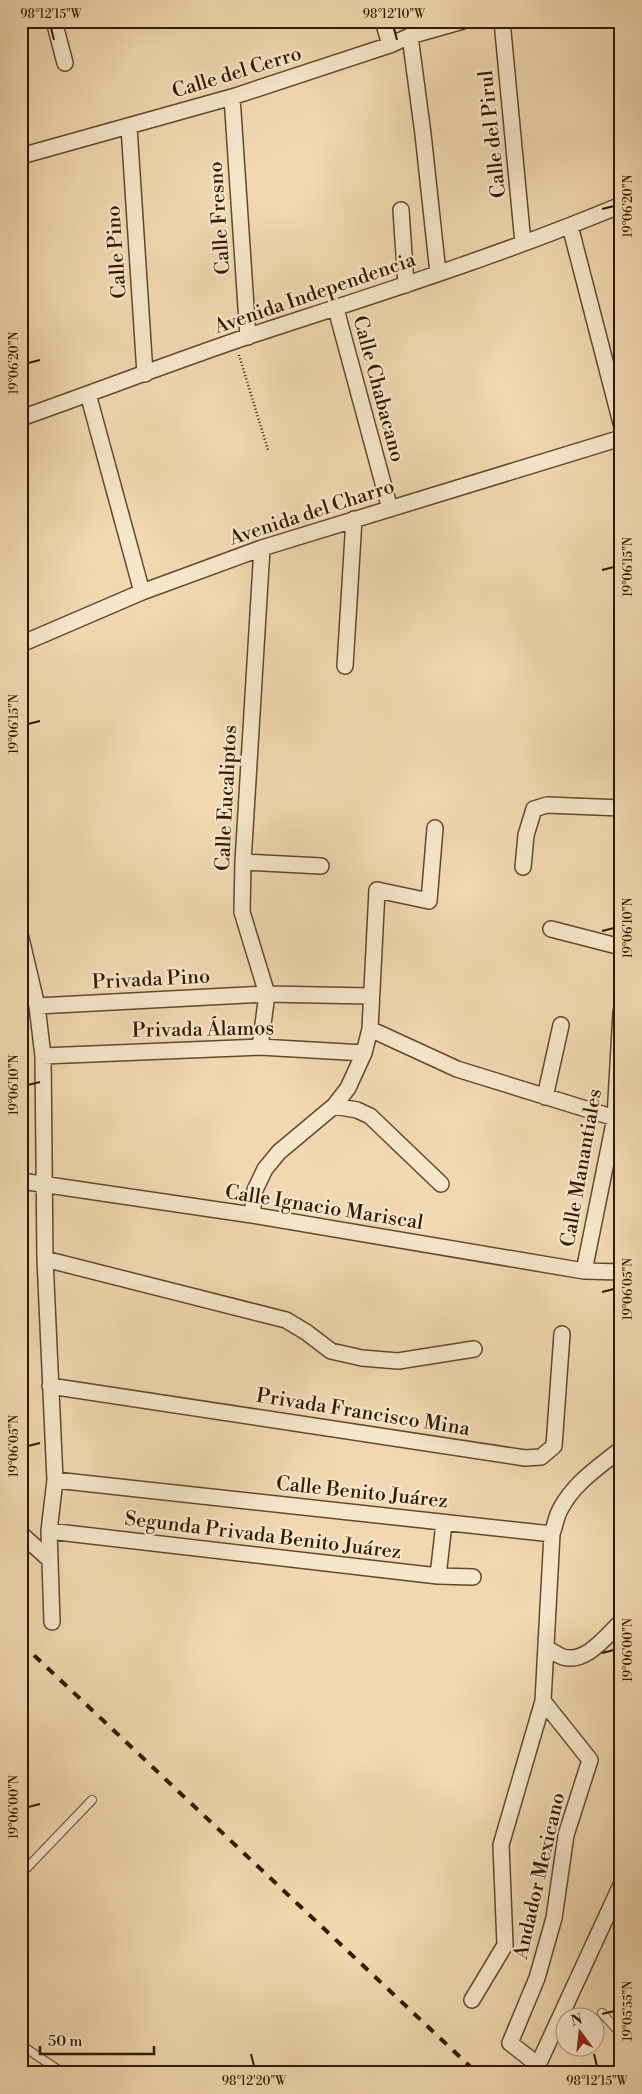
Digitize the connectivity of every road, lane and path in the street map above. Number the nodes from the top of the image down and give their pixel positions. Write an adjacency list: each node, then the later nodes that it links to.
1 (54, 21): 7 (street)
2 (383, 21): 6 (street)
3 (463, 21): 5 (street, Calle del Cerro)
4 (502, 21): 14 (street, Calle del Pirul)
5 (410, 36): 6 (street, Calle del Cerro); 15 (street)
6 (390, 45): 8 (street, Calle del Cerro)
7 (65, 63)
8 (232, 97): 9 (street, Calle del Cerro); 18 (street, Calle Fresno)
9 (129, 127): 10 (street, Calle del Cerro); 19 (street, Calle Pino)
10 (21, 156)
11 (621, 205): 13 (street, Avenida Independencia)
12 (401, 210): 16 (street)
13 (570, 226): 14 (street, Avenida Independencia); 22 (street)
14 (524, 243): 15 (street, Avenida Independencia)
15 (438, 273): 16 (street, Avenida Independencia)
16 (406, 285): 17 (street, Avenida Independencia)
17 (336, 309): 18 (street, Avenida Independencia); 25 (street, Calle Chabacano)
18 (241, 339): 19 (street, Avenida Independencia); 24 (path)
19 (145, 374): 20 (street, Avenida Independencia)
20 (88, 394): 21 (street, Avenida Independencia); 28 (street)
21 (21, 418)
22 (621, 423)
23 (621, 438): 25 (street, Avenida del Charro)
24 (268, 450)
25 (390, 509): 26 (street, Avenida del Charro)
26 (354, 519): 27 (street, Avenida del Charro); 30 (street)
27 (262, 548): 28 (street, Avenida del Charro); 33 (street, Calle Eucaliptos)
28 (142, 592): 29 (street, Avenida del Charro)
29 (21, 644)
30 (345, 666)
31 (621, 808): 35 (street)
32 (435, 828): 40 (street)
33 (243, 862): 34 (street); 39 (street, Calle Eucaliptos)
34 (321, 866)
35 (523, 867)
36 (551, 928): 38 (street)
37 (21, 938): 41 (street)
38 (621, 947)
39 (266, 994): 40 (street, Privada Pino); 41 (street, Privada Pino); 45 (street, Calle Eucaliptos)
40 (370, 996): 44 (street)
41 (37, 1006): 47 (street)
42 (621, 1012): 49 (street, Calle Manantiales)
43 (562, 1025): 48 (street)
44 (370, 1029): 46 (street); 48 (street)
45 (260, 1047): 46 (street, Privada Álamos); 47 (street, Privada Álamos)
46 (364, 1053): 50 (street)
47 (43, 1056): 54 (street)
48 (545, 1097): 51 (street)
49 (619, 1100): 51 (street, Calle Manantiales)
50 (334, 1106): 53 (street); 55 (street)
51 (615, 1118): 57 (street, Calle Manantiales)
52 (21, 1182): 54 (street, Calle Ignacio Mariscal)
53 (441, 1184)
54 (45, 1185): 55 (street, Calle Ignacio Mariscal); 56 (street)
55 (252, 1215): 57 (street, Calle Ignacio Mariscal)
56 (45, 1259): 60 (street); 61 (street)
57 (584, 1271): 58 (street, Calle Ignacio Mariscal)
58 (621, 1272)
59 (562, 1334): 61 (street, Privada Francisco Mina)
60 (474, 1349)
61 (50, 1386): 63 (street)
62 (621, 1450): 67 (street)
63 (55, 1480): 64 (street, Calle Benito Juárez); 65 (street)
64 (444, 1522): 67 (street, Calle Benito Juárez); 69 (street)
65 (49, 1531): 68 (street); 69 (street, Segunda Privada Benito Juárez)
66 (21, 1534): 68 (street)
67 (552, 1534): 73 (street)
68 (50, 1560): 71 (street)
69 (438, 1576): 70 (street, Segunda Privada Benito Juárez)
70 (473, 1577)
71 (52, 1622)
72 (621, 1622): 73 (street)
73 (546, 1648): 74 (street)
74 (543, 1701): 78 (street); 82 (street, Andador Mexicano)
75 (92, 1800): 76 (lane)
76 (21, 1874)
77 (621, 1885): 82 (street)
78 (472, 2000)
79 (604, 2015): 80 (lane)
80 (621, 2034)
81 (21, 2045): 83 (lane)
82 (534, 2069)
83 (63, 2073)

